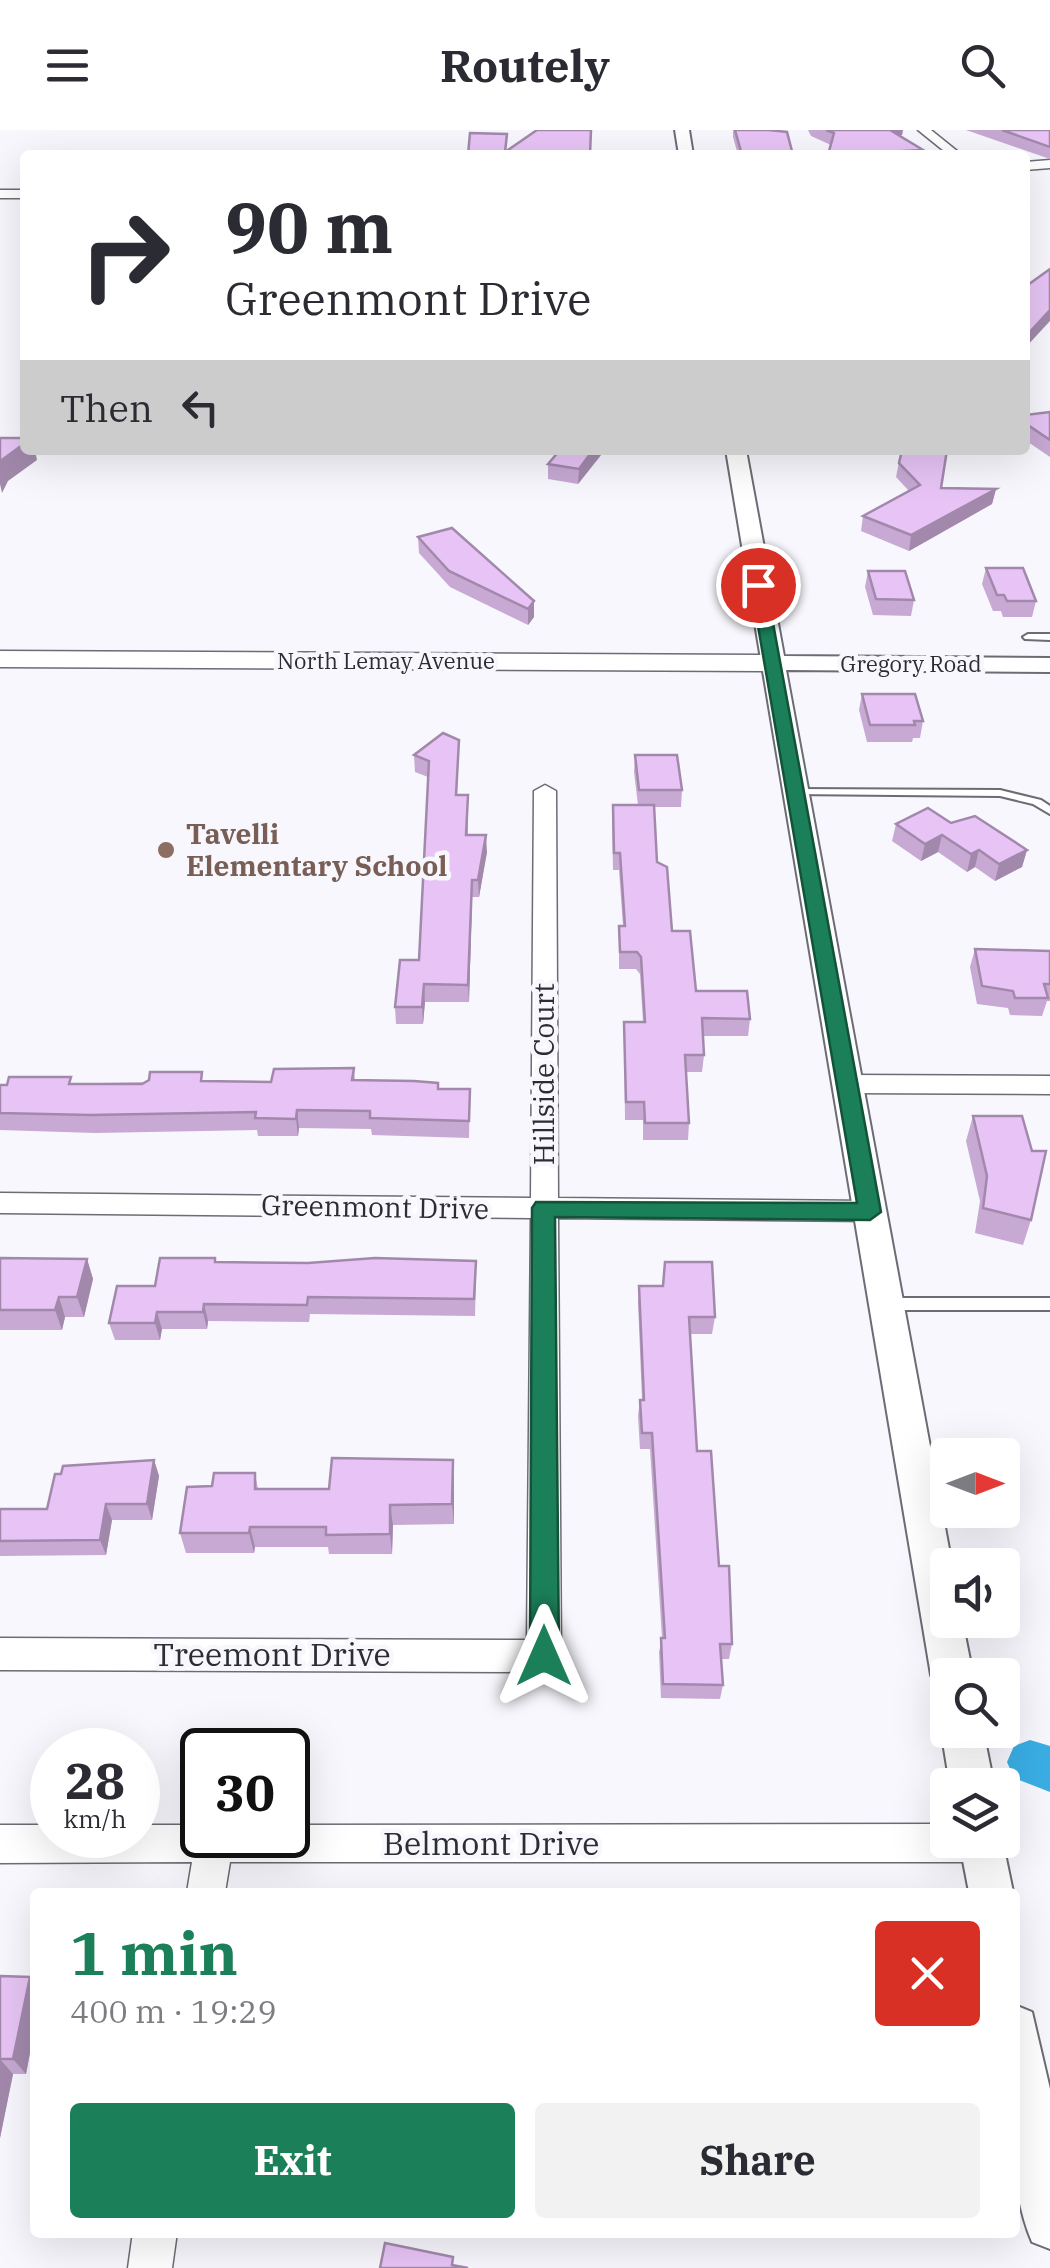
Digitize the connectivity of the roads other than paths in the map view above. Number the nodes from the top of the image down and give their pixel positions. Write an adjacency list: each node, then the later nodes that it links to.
1 (924, 130): 2 (street)
2 (950, 150)
3 (737, 455): 7 (street)
4 (1028, 637): 5 (lane)
5 (1050, 638)
6 (0, 659): 7 (main road, North Lemay Avenue)
7 (772, 663): 8 (street, Gregory Road); 10 (street)
8 (1050, 665)
9 (545, 791): 15 (street, Hillside Court)
10 (794, 792): 11 (lane); 12 (street)
11 (1050, 811)
12 (847, 1084): 13 (street); 16 (street)
13 (1050, 1085)
14 (0, 1203): 15 (street, Greenmont Drive)
15 (544, 1208): 16 (street, Greenmont Drive); 20 (street, Hillside Court)
16 (870, 1212): 17 (street)
17 (886, 1304): 18 (lane); 21 (street)
18 (1050, 1304)
19 (0, 1654): 20 (street, Treemont Drive)
20 (544, 1656)
21 (949, 1658)
22 (930, 1841): 25 (street, Belmont Drive)
23 (0, 1844): 24 (street, Belmont Drive)
24 (180, 1844)
25 (310, 1844)
26 (212, 1858): 28 (street)
27 (985, 1858): 29 (street)
28 (207, 1888)
29 (990, 1888)
30 (1020, 2056): 31 (street)
31 (1050, 2224)
32 (154, 2238): 33 (street)
33 (150, 2268)

